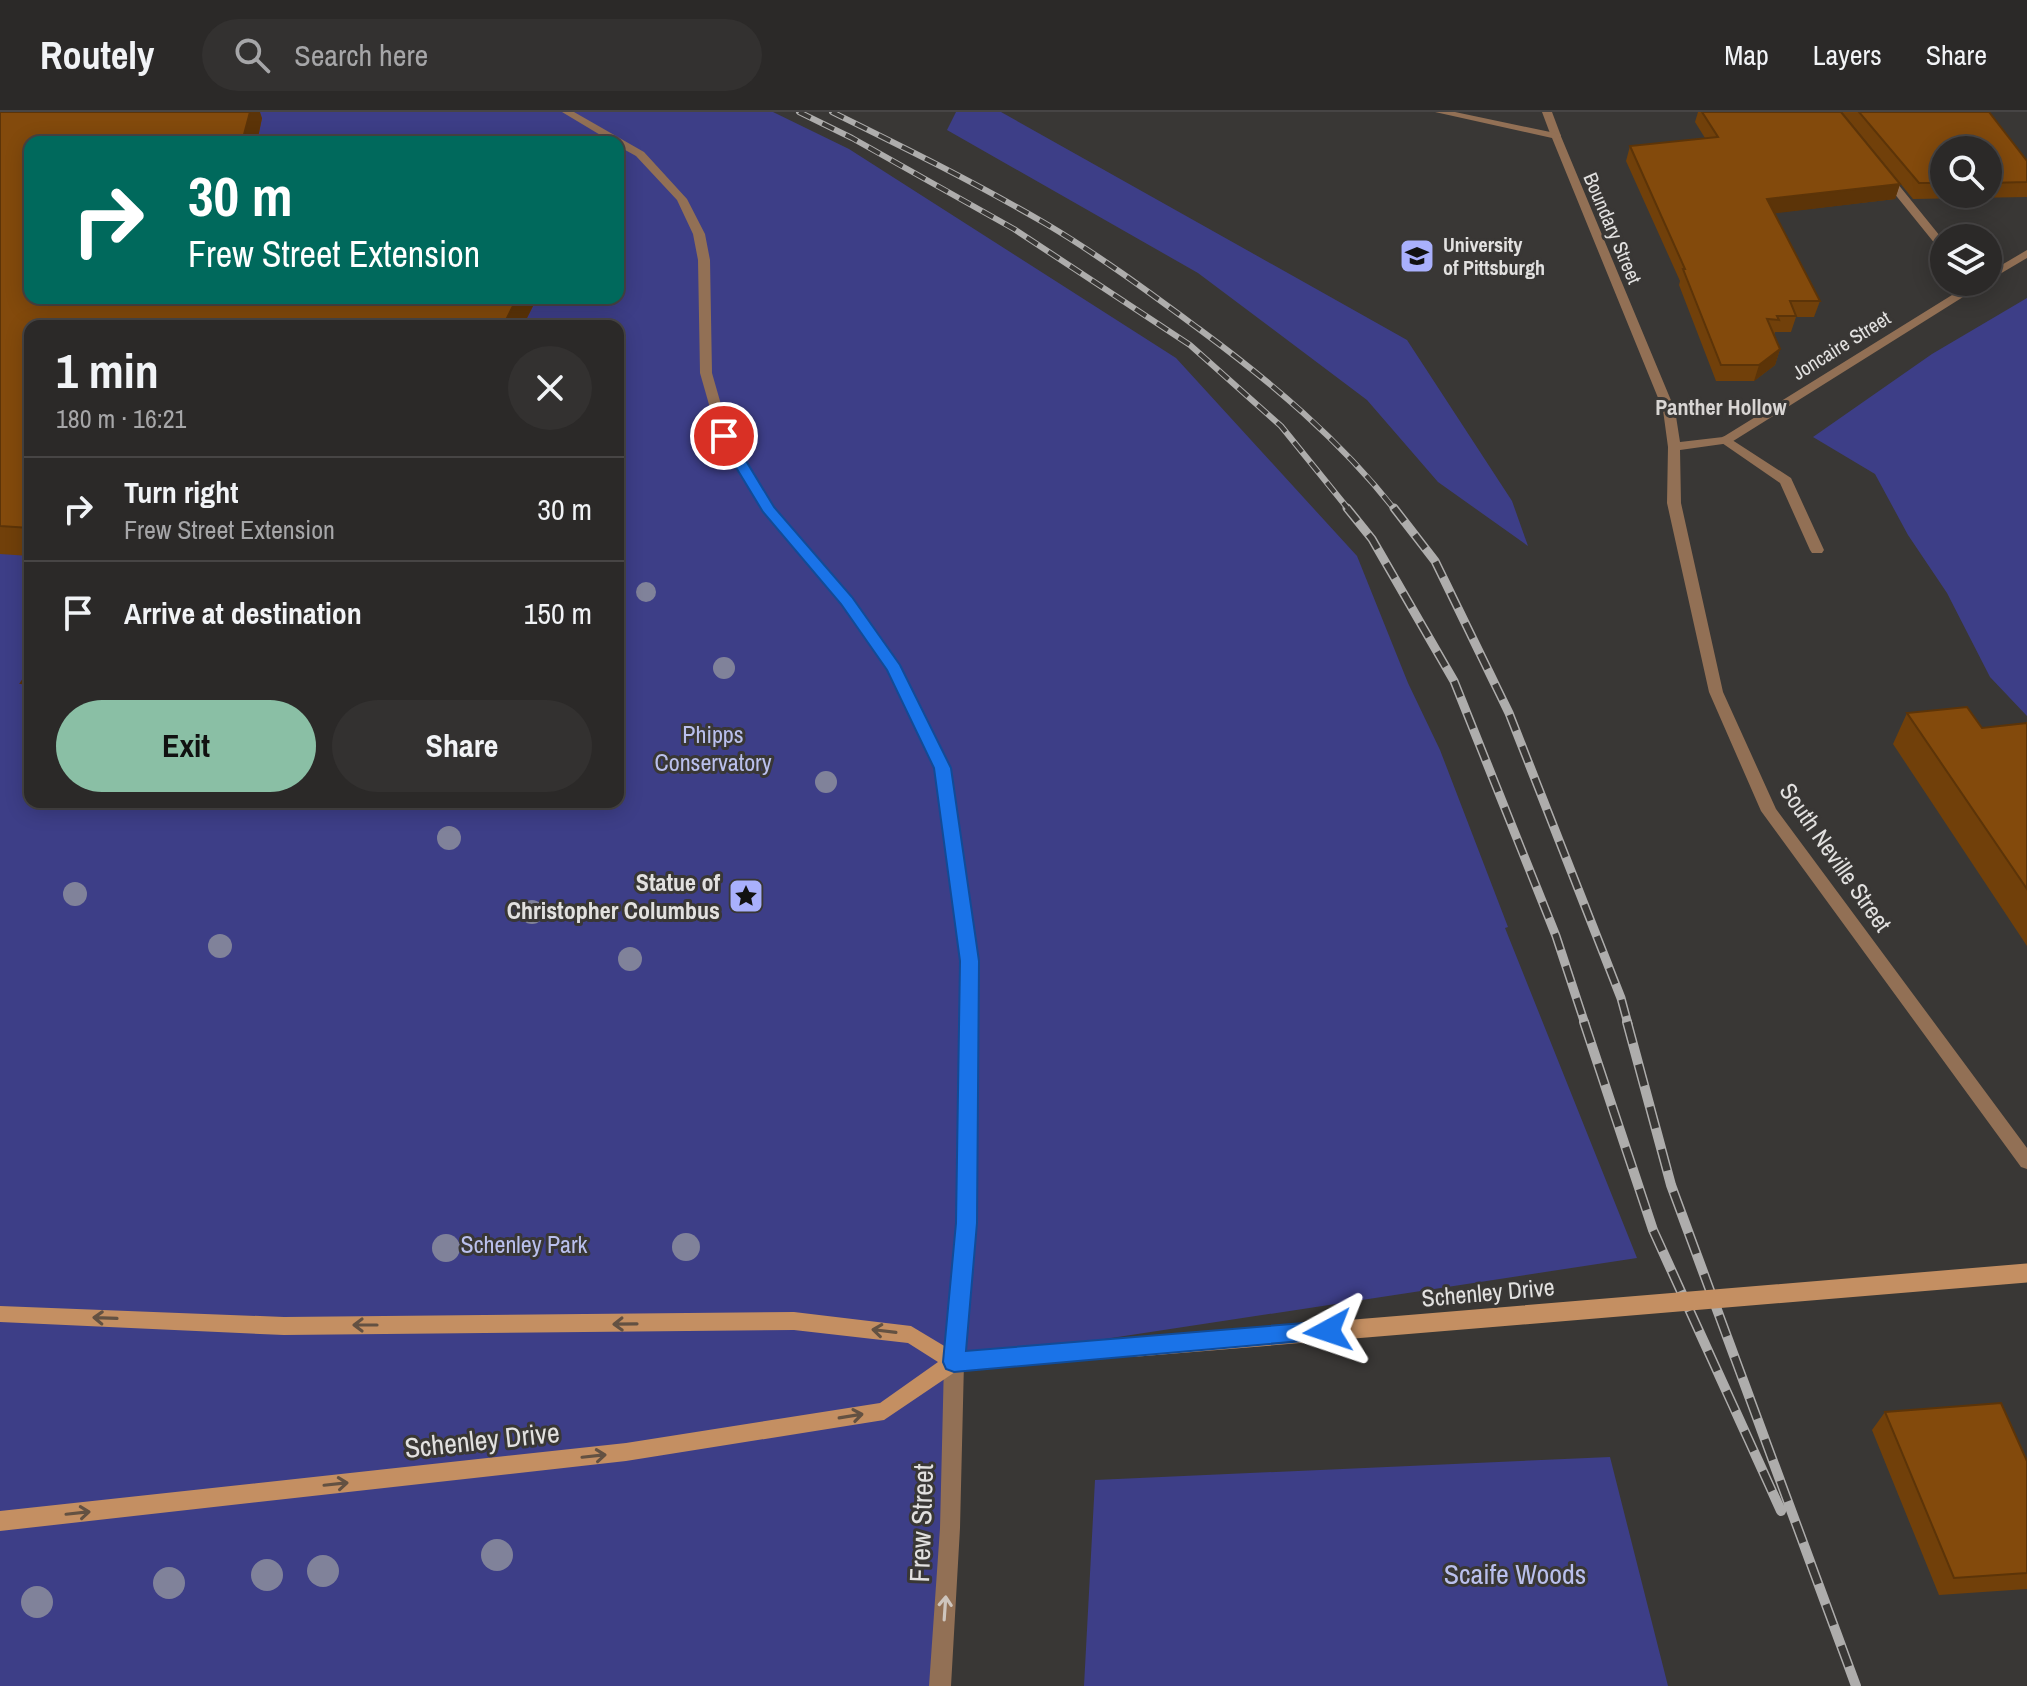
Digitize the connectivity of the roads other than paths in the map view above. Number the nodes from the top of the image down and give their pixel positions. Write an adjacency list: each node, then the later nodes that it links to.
1 (567, 112): 4 (street, Frew Street)
2 (1440, 112): 5 (street)
3 (1547, 112): 5 (street, Boundary Street)
4 (609, 136)
5 (1556, 136): 13 (street, Boundary Street)
6 (624, 145): 18 (street, Frew Street)
7 (1874, 162): 8 (street)
8 (1930, 231)
9 (2027, 253): 10 (street)
10 (2002, 269)
11 (1955, 296): 12 (street, Joncaire Street)
12 (1726, 440): 13 (street, Joncaire Street); 14 (street)
13 (1674, 447): 15 (street, South Neville Street)
14 (1817, 550)
15 (2027, 1162)
16 (2027, 1273): 18 (main road, Schenley Drive, bridge)
17 (0, 1314): 18 (main road, one-way to 17)
18 (954, 1362): 19 (main road, Schenley Drive, one-way to 18); 20 (street, Frew Street, one-way to 18)
19 (0, 1521)
20 (940, 1686)

